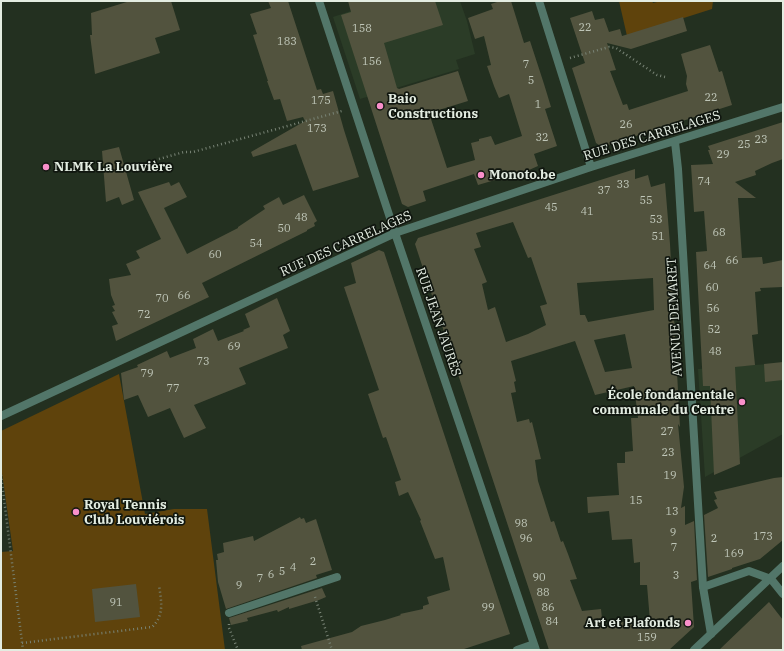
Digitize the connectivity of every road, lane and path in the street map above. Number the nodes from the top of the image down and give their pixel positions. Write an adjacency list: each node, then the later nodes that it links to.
1 (319, 1): 6 (street, RUE JEAN JAURÈS)
2 (540, 1): 3 (street)
3 (558, 61): 4 (path); 9 (street)
4 (665, 77)
5 (783, 107): 7 (street, RUE DES CARRELAGES)
6 (354, 108): 8 (path); 10 (street, RUE JEAN JAURÈS)
7 (675, 142): 9 (street, RUE DES CARRELAGES); 18 (street, AVENUE DEMARET)
8 (159, 159)
9 (591, 167): 10 (street, RUE DES CARRELAGES)
10 (395, 233): 11 (street, RUE DES CARRELAGES); 23 (street, RUE JEAN JAURÈS)
11 (1, 416)
12 (1, 475): 22 (path)
13 (783, 566): 15 (street)
14 (337, 577): 17 (street)
15 (771, 579): 18 (street); 19 (street); 21 (street)
16 (159, 585): 22 (path)
17 (311, 586): 20 (street); 26 (path)
18 (703, 587): 21 (street, AVENUE DEMARET)
19 (783, 594)
20 (229, 613): 25 (path)
21 (711, 634): 28 (street)
22 (22, 643): 24 (path)
23 (535, 647): 27 (street)
24 (23, 650)
25 (238, 650)
26 (332, 650)
27 (517, 650)
28 (694, 650)

